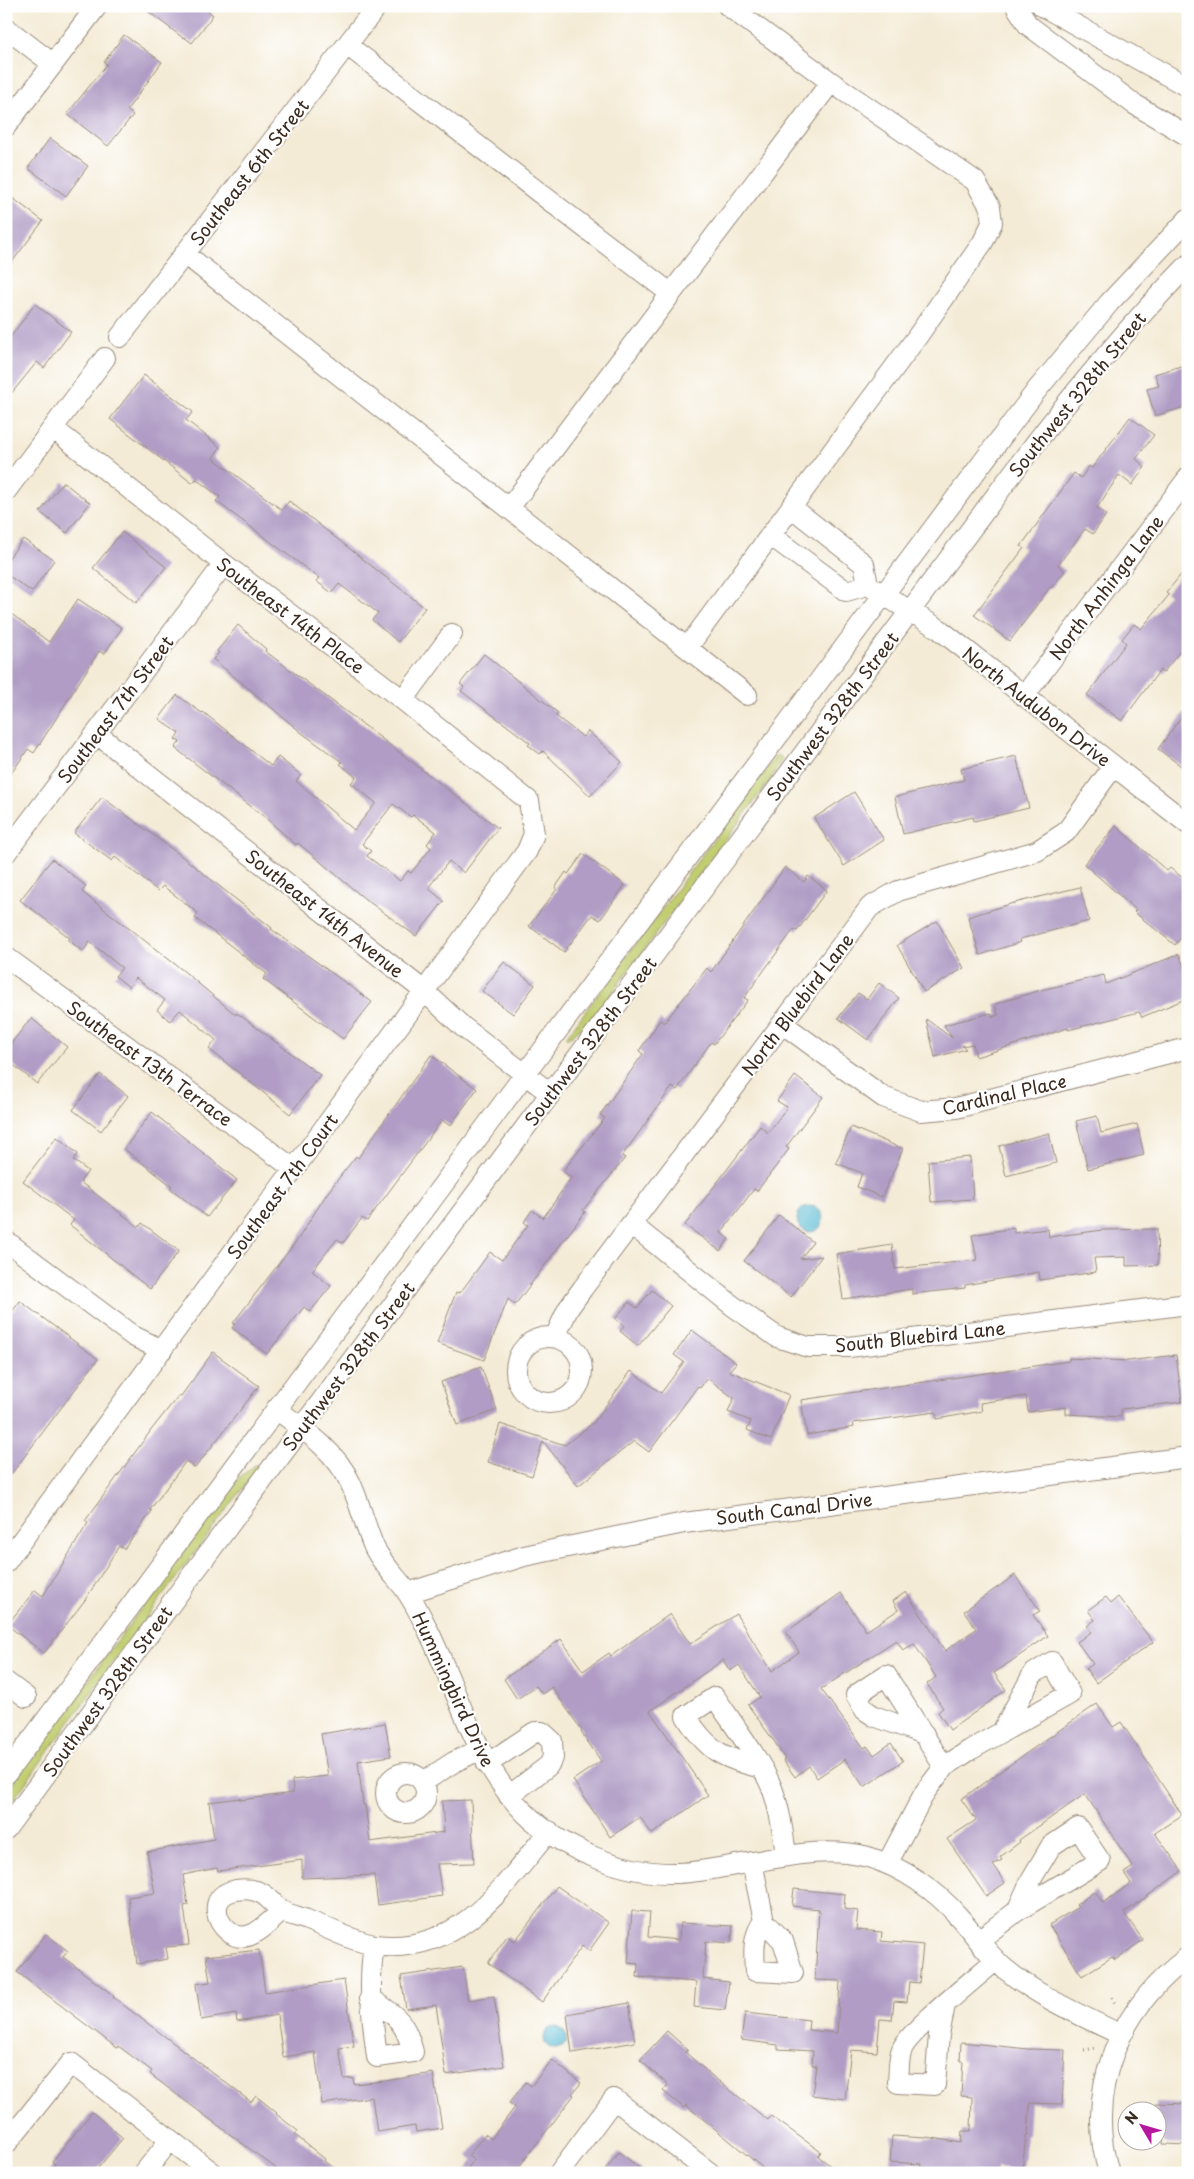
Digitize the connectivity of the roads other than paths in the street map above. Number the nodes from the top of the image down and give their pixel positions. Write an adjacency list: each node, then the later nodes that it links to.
1 (97, 6): 8 (street)
2 (377, 6): 7 (street, Southeast 6th Street)
3 (728, 6): 9 (street)
4 (1016, 6): 12 (street)
5 (1042, 6): 10 (street)
6 (6, 28): 8 (street)
7 (347, 45): 14 (street, Southeast 6th Street); 16 (street)
8 (54, 64): 11 (street)
9 (831, 82): 16 (street); 22 (street)
10 (1188, 87)
11 (6, 126)
12 (1185, 130)
13 (1188, 219): 26 (street, Southwest 328th Street)
14 (185, 254): 17 (street, Southeast 6th Street); 23 (street)
15 (1188, 265): 27 (street, Southwest 328th Street)
16 (670, 293): 23 (street)
17 (120, 337)
18 (106, 358): 19 (street)
19 (54, 429): 21 (street); 25 (street, Southeast 14th Place)
20 (1188, 478): 31 (street, North Anhinga Lane)
21 (6, 491)
22 (791, 507): 24 (street); 26 (street)
23 (509, 508): 29 (street)
24 (770, 535): 26 (street); 29 (street)
25 (224, 564): 32 (street, Southeast 14th Place); 33 (street, Southeast 7th Street)
26 (875, 589): 27 (street, North Audubon Drive); 42 (street, Southwest 328th Street)
27 (910, 612): 31 (street, North Audubon Drive); 43 (street, Southwest 328th Street)
28 (452, 634): 32 (street)
29 (687, 648): 30 (street)
30 (747, 695)
31 (1024, 696): 34 (street, North Audubon Drive)
32 (403, 700): 35 (street, Southeast 14th Place)
33 (97, 734): 37 (street, Southeast 7th Street); 39 (street, Southeast 14th Avenue)
34 (1113, 766): 36 (street, North Audubon Drive); 40 (street, North Bluebird Lane)
35 (529, 801): 39 (street, Southeast 7th Court)
36 (1188, 824)
37 (6, 853)
38 (6, 957): 44 (street, Southeast 13th Terrace)
39 (424, 992): 42 (street, Southeast 14th Avenue); 44 (street, Southeast 7th Court)
40 (783, 1024): 41 (street, Cardinal Place); 45 (street, North Bluebird Lane)
41 (1188, 1048)
42 (525, 1074): 43 (street, Southeast 14th Avenue); 50 (street, Southwest 328th Street)
43 (551, 1094): 51 (street, Southwest 328th Street)
44 (294, 1169): 49 (street, Southeast 7th Court)
45 (631, 1224): 47 (street, South Bluebird Lane); 48 (street, North Bluebird Lane)
46 (6, 1241): 49 (street)
47 (1188, 1304)
48 (555, 1337)
49 (162, 1350): 53 (street, Southeast 7th Court)
50 (276, 1409): 51 (street, Hummingbird Drive); 62 (street, Southwest 328th Street)
51 (302, 1428): 54 (street, Hummingbird Drive); 65 (street, Southwest 328th Street)
52 (1188, 1457): 54 (street, South Canal Drive)
53 (6, 1562)
54 (408, 1592): 59 (street, Hummingbird Drive)
55 (6, 1682): 56 (street)
56 (26, 1697)
57 (1002, 1732): 60 (street)
58 (924, 1734): 60 (street)
59 (483, 1757): 63 (street); 64 (street, Hummingbird Drive); 64 (street)
60 (944, 1767): 69 (street)
61 (761, 1768): 67 (street)
62 (6, 1774)
63 (423, 1782)
64 (509, 1796): 66 (street, Hummingbird Drive)
65 (6, 1829)
66 (549, 1832): 68 (street, Hummingbird Drive); 74 (street)
67 (786, 1855): 68 (street, Hummingbird Drive); 69 (street, Hummingbird Drive)
68 (752, 1862): 72 (street)
69 (887, 1864): 73 (street, Hummingbird Drive)
70 (282, 1911): 74 (street)
71 (1017, 1911): 73 (street)
72 (764, 1921)
73 (979, 1940): 76 (street, Hummingbird Drive)
74 (374, 1944): 77 (street)
75 (1188, 1957): 79 (street)
76 (996, 1960): 78 (street); 79 (street, Hummingbird Drive)
77 (370, 1998)
78 (945, 2006)
79 (1121, 2035): 86 (street)
80 (170, 2140): 81 (street); 82 (street); 83 (street)
81 (6, 2144)
82 (144, 2173)
83 (213, 2173)
84 (559, 2173): 85 (street)
85 (710, 2173)
86 (1109, 2173)

